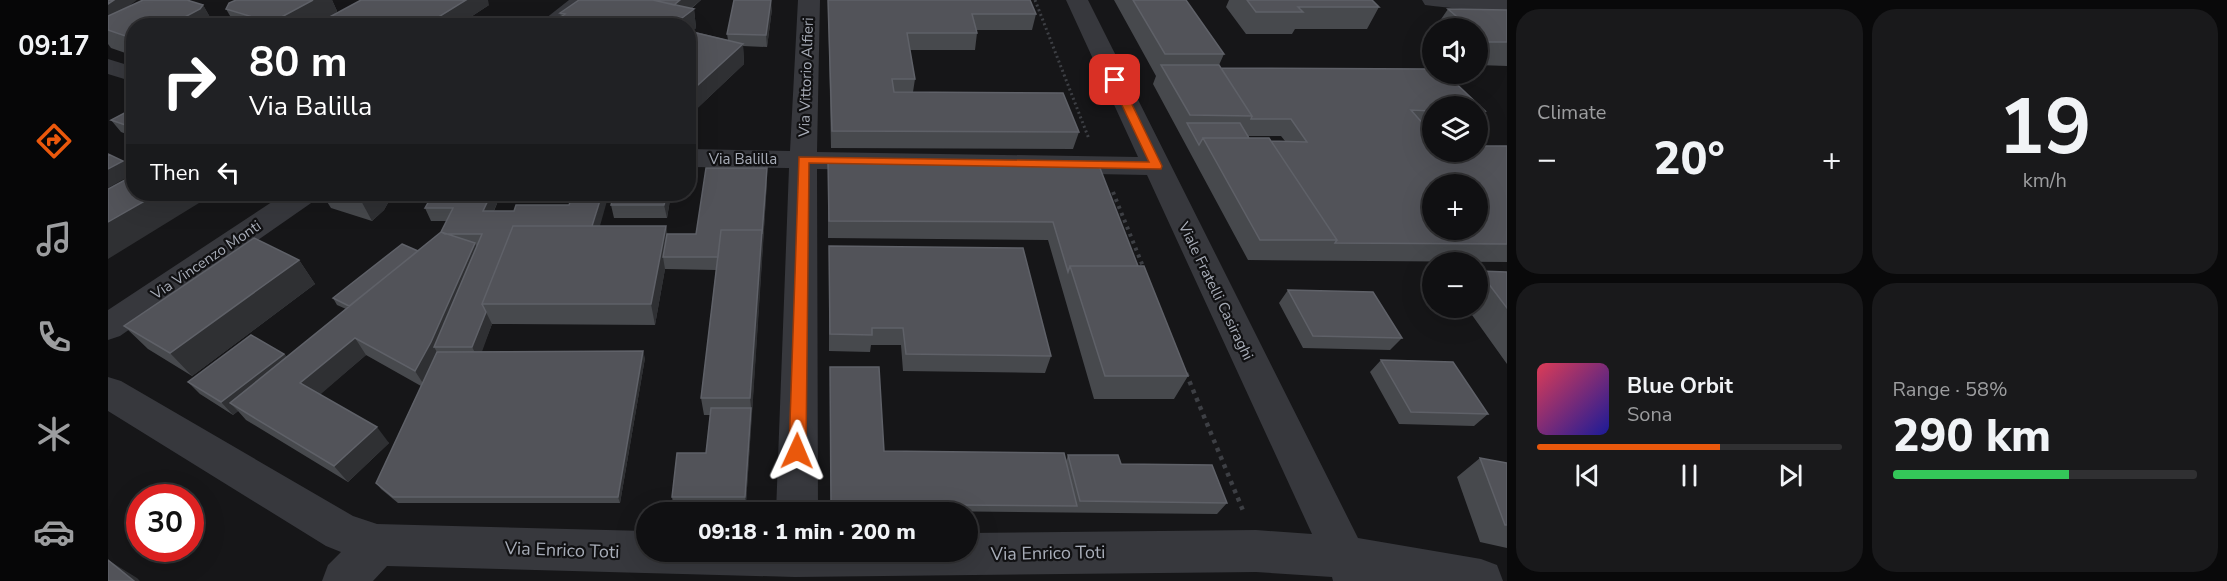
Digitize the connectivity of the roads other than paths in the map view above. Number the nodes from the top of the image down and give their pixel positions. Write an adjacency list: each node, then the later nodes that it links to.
1 (583, 0): 6 (street)
2 (809, 0): 10 (street, Via Vittorio Alfieri)
3 (1077, 0): 11 (street, Viale Fratelli Casiraghi)
4 (1432, 0): 5 (street)
5 (1507, 7)
6 (558, 18)
7 (108, 66): 8 (street)
8 (126, 72)
9 (696, 158): 10 (street, Via Balilla)
10 (803, 159): 11 (street, Via Balilla); 15 (street, Via Vittorio Alfieri)
11 (1157, 166): 18 (street, Viale Fratelli Casiraghi)
12 (294, 201): 13 (street, Via Vincenzo Monti)
13 (108, 327)
14 (115, 402): 16 (street, Via Enrico Toti)
15 (796, 502)
16 (377, 545): 17 (street, Via Enrico Toti); 19 (street)
17 (794, 563): 18 (street, Via Enrico Toti)
18 (1350, 569): 20 (street, Via Enrico Toti)
19 (344, 581)
20 (1481, 581)

